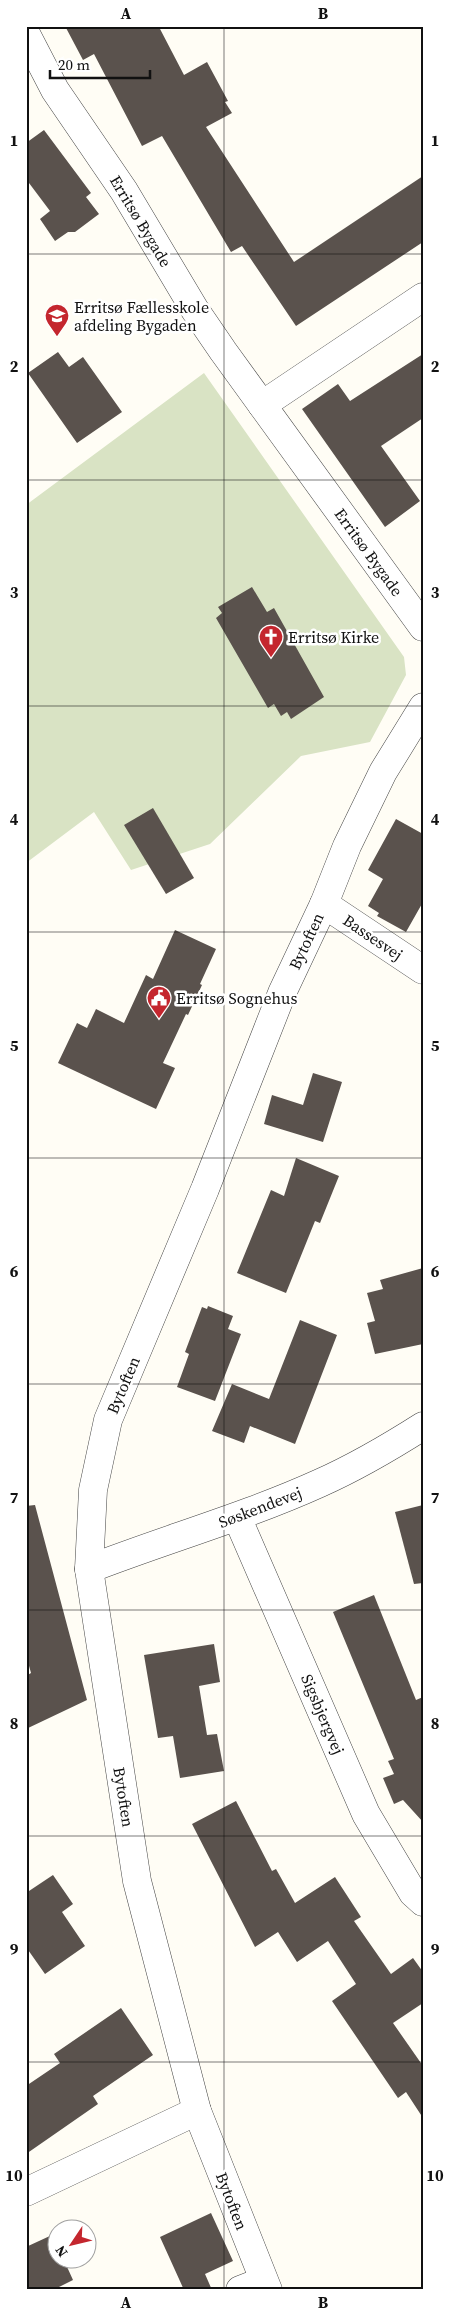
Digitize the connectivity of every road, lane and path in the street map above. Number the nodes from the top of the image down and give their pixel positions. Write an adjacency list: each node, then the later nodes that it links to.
1 (26, 34): 3 (street, Erritsø Bygade)
2 (423, 297): 3 (street)
3 (262, 405): 4 (street, Erritsø Bygade)
4 (423, 627)
5 (423, 706): 6 (street, Bytoften)
6 (324, 904): 7 (street, Bassesvej); 10 (street, Bytoften)
7 (423, 970)
8 (423, 1426): 9 (street, Søskendevej)
9 (237, 1517): 10 (street, Søskendevej); 11 (street, Sigsbjergvej)
10 (89, 1569): 12 (street, Bytoften)
11 (423, 1902)
12 (197, 2111): 13 (street); 14 (street, Bytoften)
13 (26, 2192)
14 (257, 2287)

